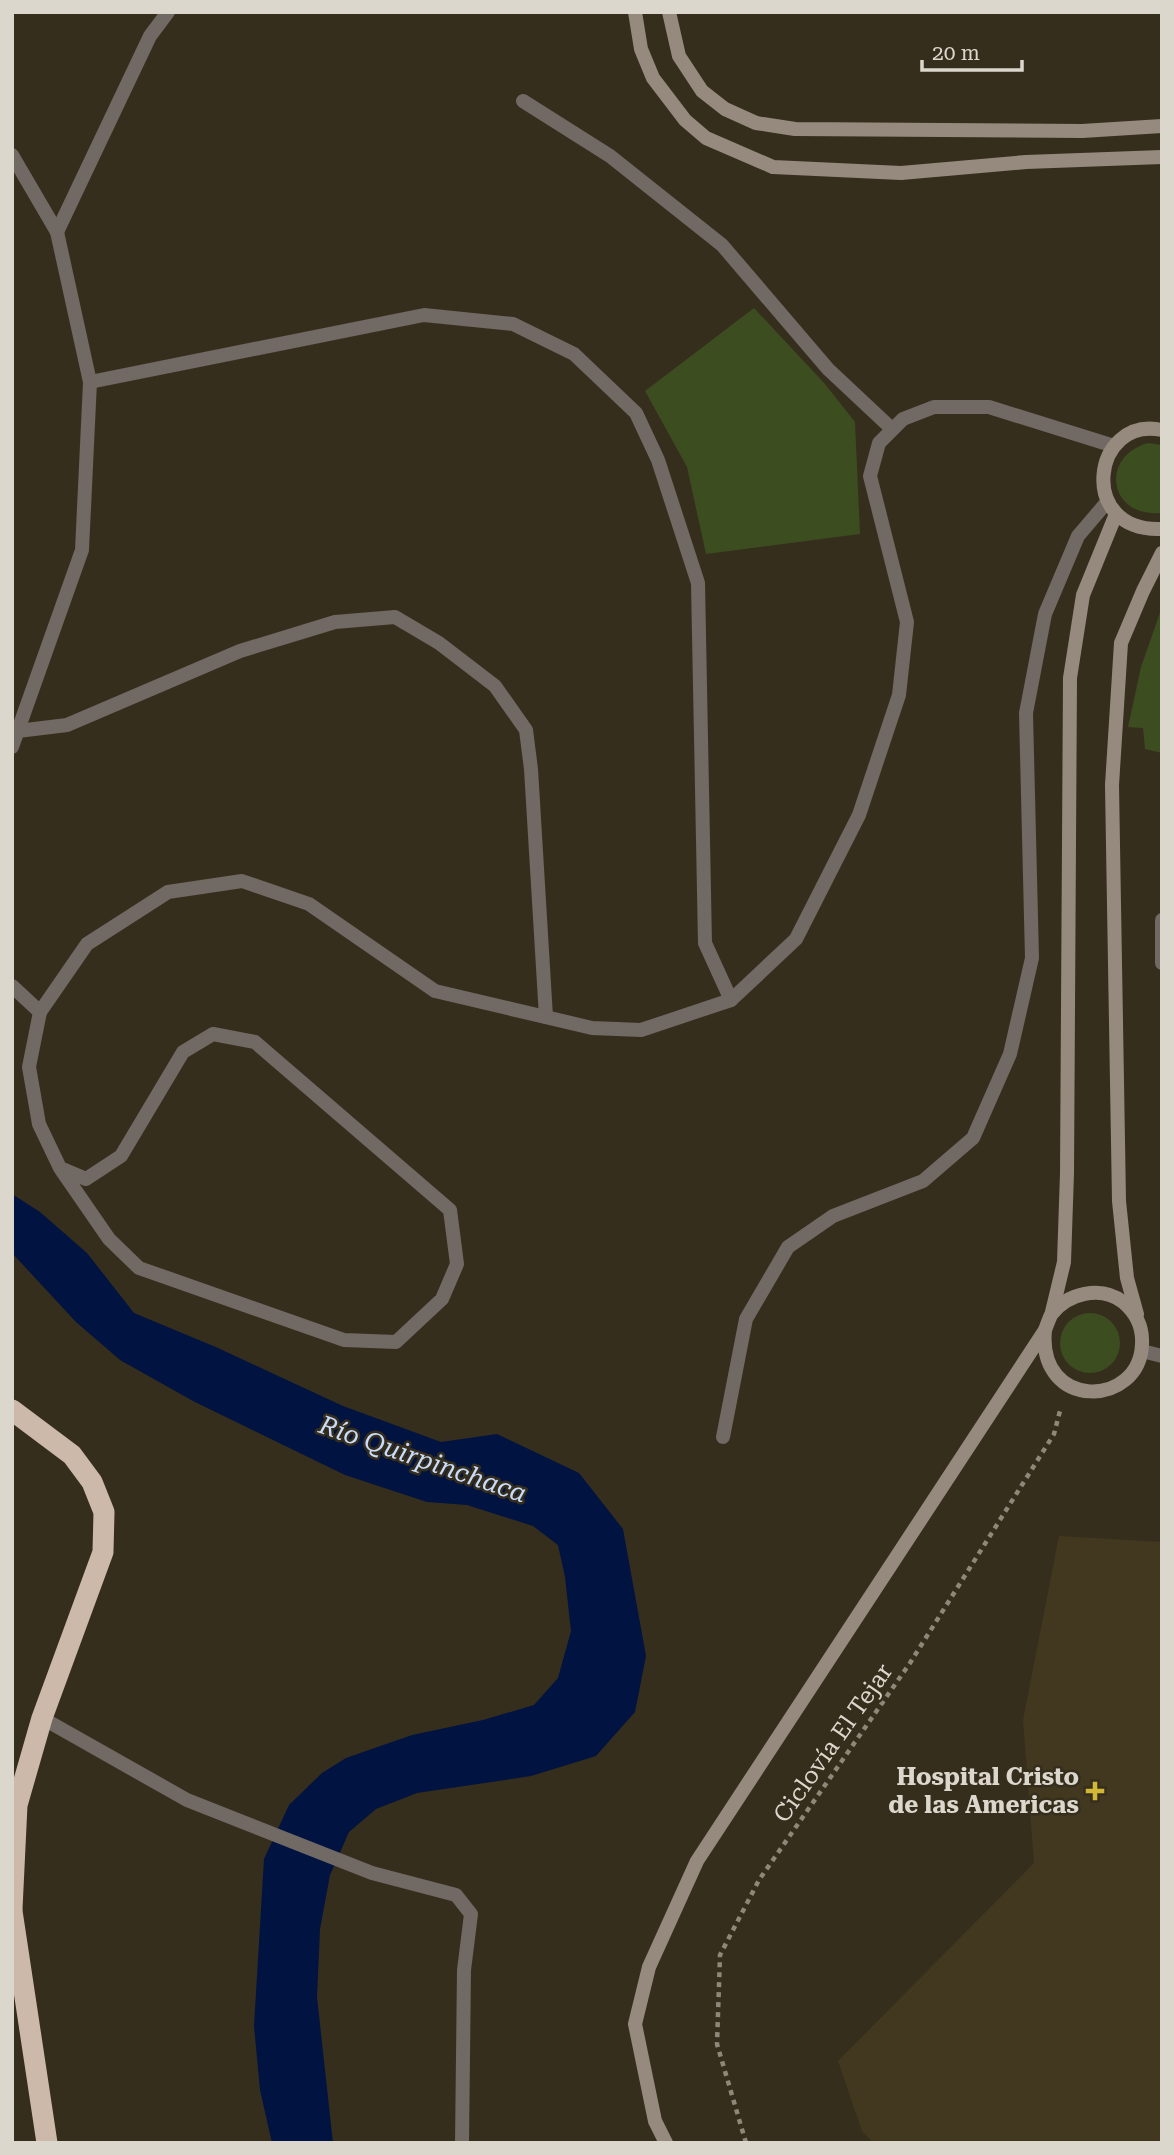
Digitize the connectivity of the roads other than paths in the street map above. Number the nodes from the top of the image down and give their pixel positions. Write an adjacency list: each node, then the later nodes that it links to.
1 (168, 12): 8 (street)
2 (635, 12): 7 (street)
3 (669, 12): 5 (street)
4 (523, 102): 11 (street)
5 (1162, 126)
6 (12, 155): 8 (street)
7 (1162, 157)
8 (57, 232): 9 (street)
9 (90, 382): 17 (street); 22 (street)
10 (1160, 428): 12 (street)
11 (892, 429): 12 (street); 22 (street)
12 (1114, 446): 13 (street)
13 (1107, 502): 14 (street); 32 (street)
14 (1116, 514): 15 (street); 26 (street)
15 (1162, 529)
16 (1162, 553): 27 (street)
17 (18, 731): 18 (street); 24 (street)
18 (12, 747)
19 (1162, 920): 20 (street)
20 (1162, 963)
21 (12, 986): 23 (street)
22 (731, 1000): 24 (street)
23 (40, 1012): 24 (street); 25 (street)
24 (546, 1017)
25 (60, 1168): 25 (street)
26 (1051, 1315): 27 (street); 28 (street)
27 (1139, 1323): 29 (street)
28 (1045, 1330): 29 (street); 37 (street)
29 (1142, 1351): 30 (street)
30 (1162, 1356)
31 (12, 1410): 33 (highway)
32 (723, 1437)
33 (42, 1718): 34 (highway); 36 (street)
34 (12, 1910): 35 (highway)
35 (47, 2143)
36 (462, 2143)
37 (666, 2143)

